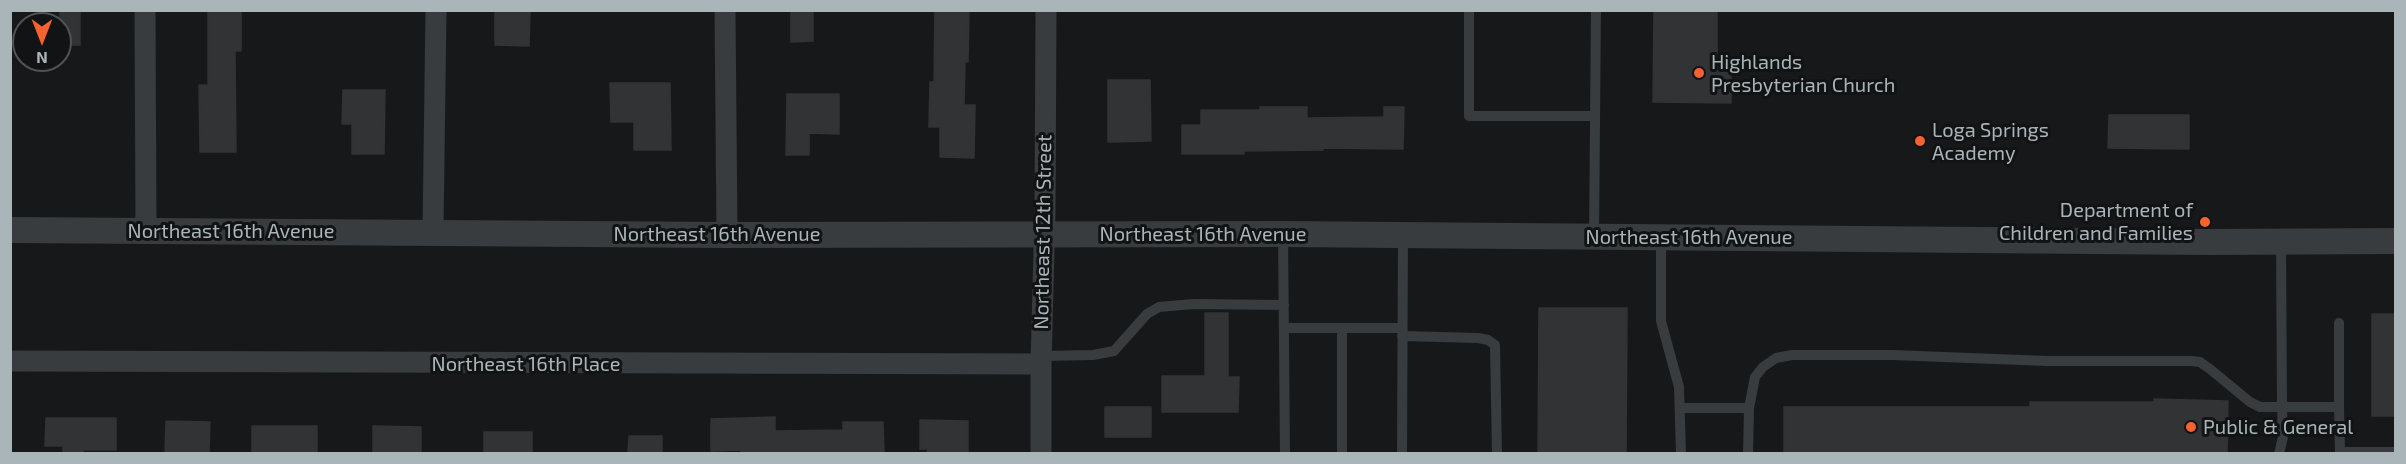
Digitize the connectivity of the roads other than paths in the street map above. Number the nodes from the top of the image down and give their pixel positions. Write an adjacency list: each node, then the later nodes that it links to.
1 (145, 10): 9 (street)
2 (436, 10): 10 (street)
3 (726, 10): 13 (street)
4 (1046, 10): 11 (street, Northeast 12th Street)
5 (1469, 10): 7 (lane)
6 (1596, 10): 7 (lane)
7 (1595, 116): 15 (lane)
8 (10, 230): 9 (street, Northeast 16th Avenue)
9 (146, 230): 10 (street, Northeast 16th Avenue)
10 (433, 231): 13 (street, Northeast 16th Avenue)
11 (1045, 234): 12 (street, Northeast 16th Avenue); 13 (street, Northeast 16th Avenue); 24 (street, Northeast 12th Street)
12 (1284, 234): 14 (street, Northeast 16th Avenue); 19 (lane)
13 (727, 235)
14 (1403, 235): 15 (street, Northeast 16th Avenue); 23 (lane)
15 (1593, 236): 16 (street, Northeast 16th Avenue)
16 (1661, 237): 17 (street, Northeast 16th Avenue); 28 (lane)
17 (2281, 241): 18 (street, Northeast 16th Avenue); 26 (lane)
18 (2396, 241)
19 (1284, 305): 21 (lane); 24 (lane)
20 (2339, 323): 27 (lane)
21 (1284, 328): 22 (lane); 32 (lane)
22 (1342, 328): 23 (lane); 33 (lane)
23 (1402, 332): 34 (lane); 35 (lane)
24 (1041, 360): 25 (street, Northeast 16th Place); 31 (street, Northeast 12th Street)
25 (10, 361)
26 (2282, 407): 27 (lane); 29 (lane); 38 (lane)
27 (2339, 407): 30 (lane)
28 (1680, 408): 29 (lane); 36 (lane)
29 (1749, 408): 37 (lane)
30 (2396, 452)
31 (1041, 453)
32 (1285, 453)
33 (1342, 453)
34 (1402, 453)
35 (1497, 453)
36 (1681, 453)
37 (1748, 453)
38 (2279, 453)

